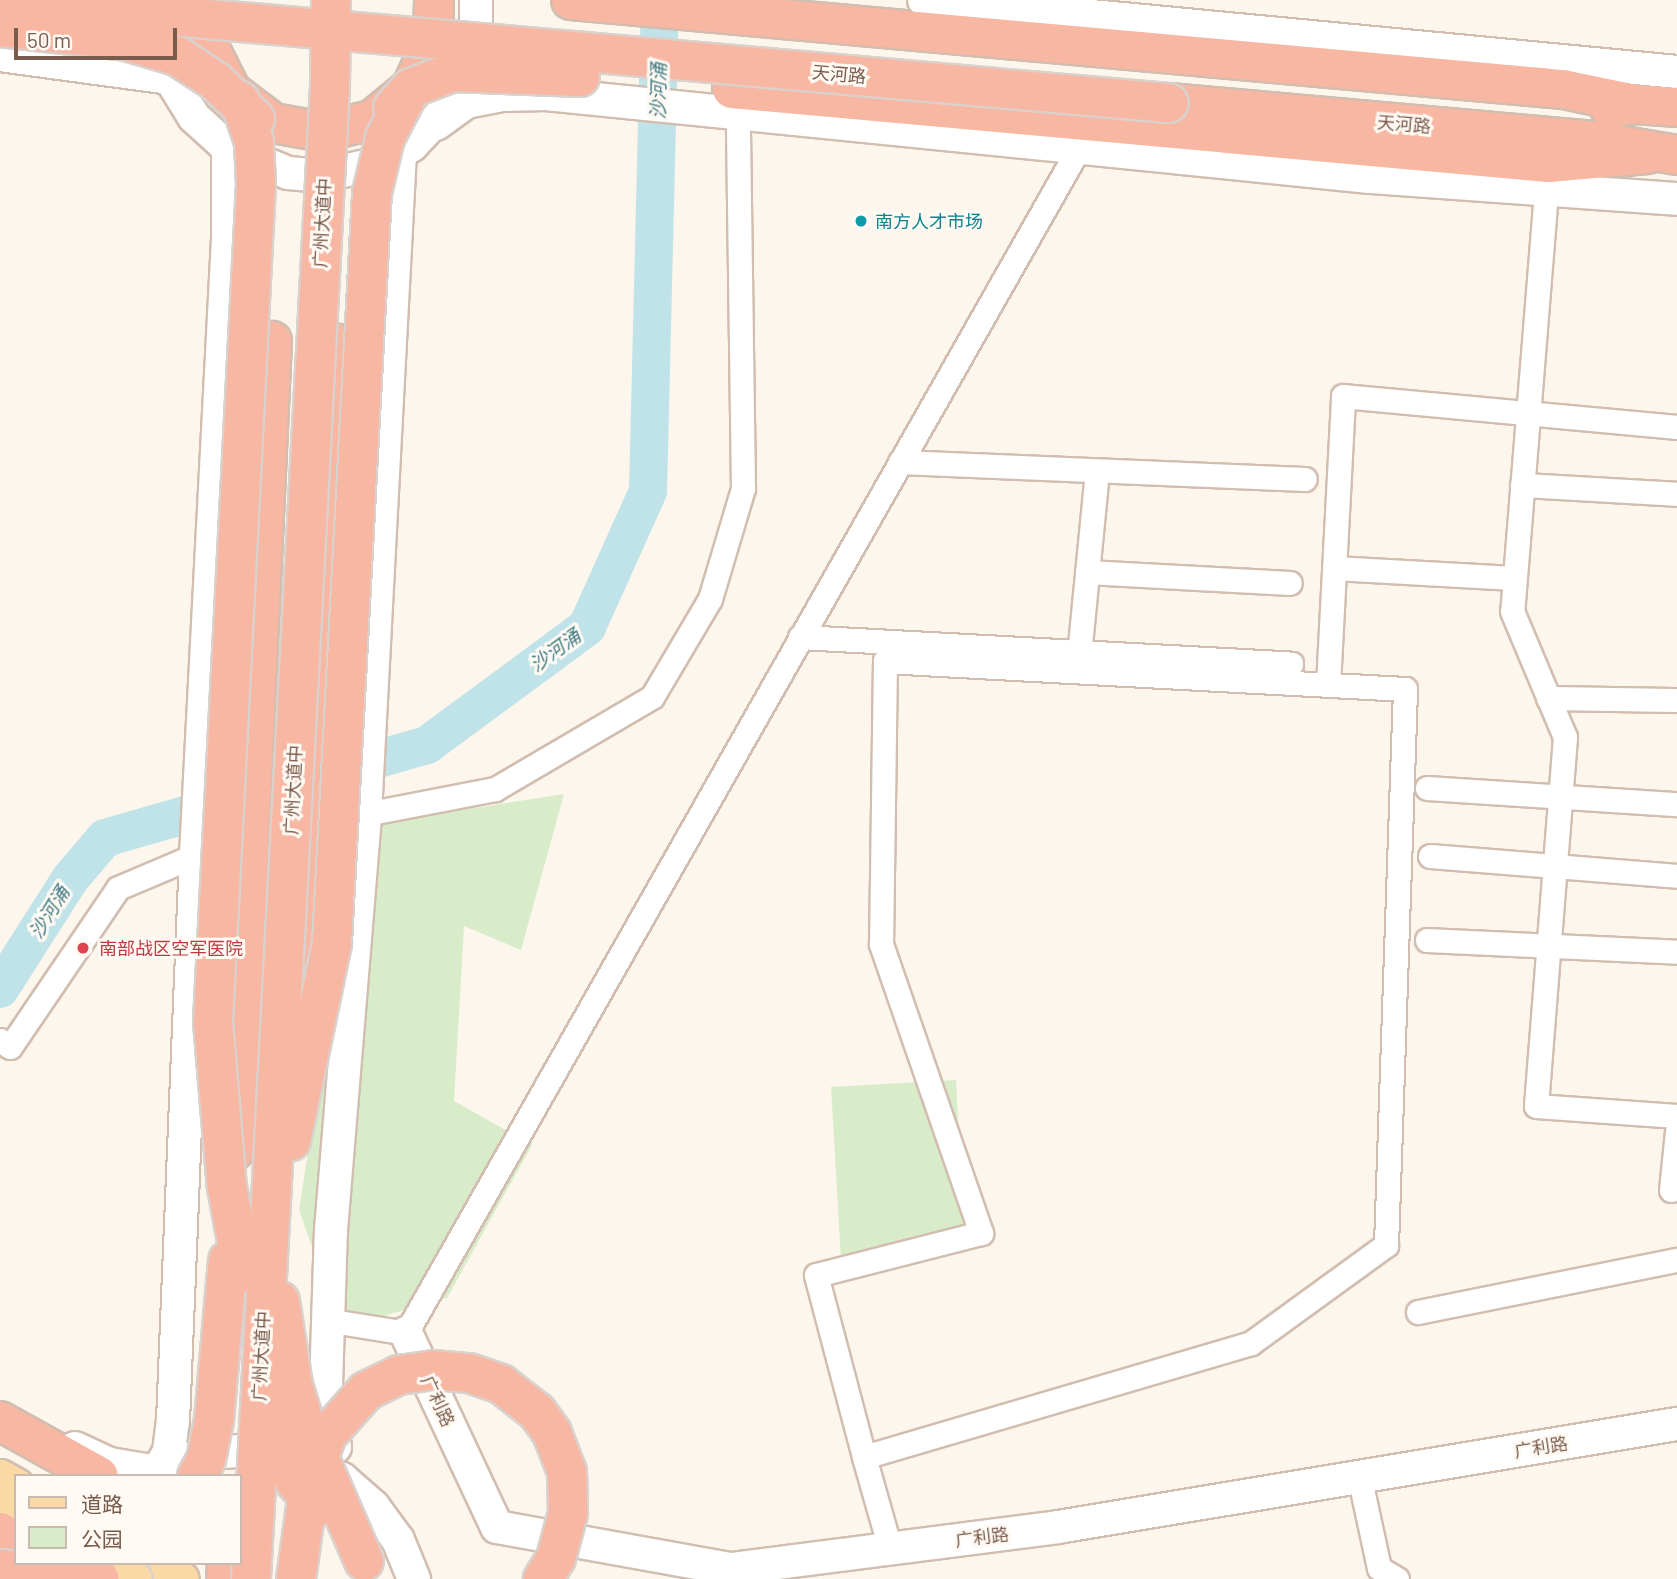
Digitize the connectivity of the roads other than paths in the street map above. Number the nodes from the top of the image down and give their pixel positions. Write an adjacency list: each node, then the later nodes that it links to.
1 (159, 0): 16 (street)
2 (205, 0): 19 (highway, bridge)
3 (273, 0): 18 (highway, 天河路)
4 (307, 0): 60 (highway, 广州大道中, bridge)
5 (331, 0): 60 (highway, 广州大道中, bridge)
6 (434, 0): 17 (highway, bridge)
7 (477, 0): 24 (street)
8 (571, 0): 13 (highway)
9 (924, 0): 11 (street)
10 (0, 1): 18 (highway, 天河路, bridge)
11 (1128, 8): 15 (street)
12 (0, 27): 19 (highway, bridge)
13 (867, 29): 20 (highway); 21 (highway)
14 (0, 55): 16 (street)
15 (1677, 72)
16 (170, 78): 25 (street)
17 (411, 88): 19 (highway, bridge); 22 (highway, bridge); 60 (highway, bridge); 60 (highway, bridge)
18 (1170, 91): 21 (highway, 天河路); 28 (highway, 天河路)
19 (240, 101): 60 (highway, bridge); 60 (highway, bridge)
20 (862, 101): 22 (highway); 29 (highway)
21 (1635, 104): 23 (highway, 天河路)
22 (731, 105): 24 (street); 26 (street); 49 (street)
23 (1677, 107)
24 (436, 124): 27 (street)
25 (228, 148): 27 (street); 50 (street)
26 (1079, 148): 29 (street); 32 (street)
27 (400, 152): 49 (street)
28 (1663, 155): 29 (highway)
29 (1548, 178): 30 (street); 35 (street)
30 (1677, 199)
31 (1677, 427): 37 (street)
32 (900, 462): 33 (street); 41 (street)
33 (1097, 472): 34 (street); 38 (street)
34 (1305, 479)
35 (1522, 485): 36 (street); 39 (street)
36 (1677, 494)
37 (1334, 568): 39 (street); 44 (street)
38 (1087, 572): 40 (street); 42 (street)
39 (1514, 578): 45 (street)
40 (1290, 583)
41 (800, 637): 42 (street); 64 (street)
42 (1079, 655): 43 (street)
43 (1291, 664)
44 (1328, 685): 69 (street); 69 (street)
45 (1548, 698): 46 (street); 56 (street)
46 (1677, 700)
47 (1427, 788): 48 (street)
48 (1677, 804)
49 (365, 814): 63 (street)
50 (196, 841): 55 (street); 72 (street)
51 (1430, 856): 52 (street)
52 (1677, 876)
53 (1427, 940): 54 (street)
54 (1677, 952)
55 (0, 1041)
56 (1677, 1116)
57 (1677, 1131): 58 (street)
58 (1674, 1199)
59 (1677, 1260): 62 (street)
60 (254, 1261): 61 (highway); 73 (highway, bridge); 74 (highway, 广州大道中); 75 (highway, 广州大道中, bridge)
61 (280, 1312): 79 (highway, bridge); 86 (highway, bridge)
62 (1418, 1312)
63 (326, 1320): 64 (street); 76 (street)
64 (406, 1333): 80 (street, 广利路)
65 (0, 1407): 72 (street)
66 (0, 1421): 71 (highway)
67 (1677, 1424): 77 (street, 广利路)
68 (0, 1448): 70 (highway)
69 (864, 1457): 80 (street)
70 (47, 1474)
71 (95, 1474)
72 (154, 1474): 76 (street)
73 (198, 1474)
74 (232, 1474)
75 (242, 1477)
76 (342, 1479): 94 (street)
77 (1360, 1480): 80 (street, 广利路); 96 (street)
78 (242, 1485): 79 (highway, bridge)
79 (327, 1515): 86 (highway, bridge)
80 (890, 1548)
81 (57, 1565): 88 (highway, bridge)
82 (110, 1565): 90 (main road, bridge)
83 (156, 1565): 91 (main road)
84 (0, 1566): 87 (street); 89 (highway, bridge)
85 (237, 1567): 92 (highway); 93 (highway, bridge)
86 (367, 1570)
87 (25, 1579)
88 (75, 1579)
89 (100, 1579)
90 (134, 1579)
91 (181, 1579)
92 (281, 1579)
93 (297, 1579): 95 (highway, bridge)
94 (414, 1579)
95 (543, 1579)
96 (1397, 1579)

